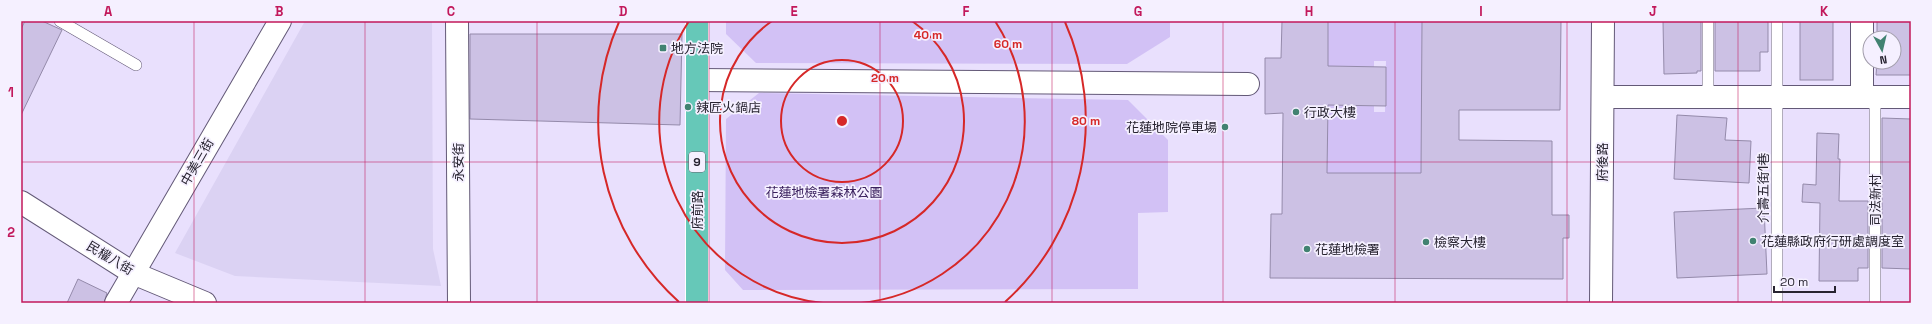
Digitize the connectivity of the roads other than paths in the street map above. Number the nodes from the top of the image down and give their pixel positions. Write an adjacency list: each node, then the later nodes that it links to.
1 (60, 21): 9 (lane)
2 (280, 21): 18 (street, 中美三街)
3 (457, 21): 21 (street, 永安街)
4 (697, 21): 10 (main road, 府前路 / 9)
5 (1603, 21): 12 (street, 府後路)
6 (1708, 21): 13 (lane)
7 (1777, 21): 14 (lane)
8 (1862, 21): 15 (street, 司法新村)
9 (136, 65)
10 (698, 80): 11 (street); 22 (main road, 府前路 / 9)
11 (1248, 84)
12 (1603, 97): 13 (street); 23 (street, 府後路)
13 (1708, 97): 14 (street)
14 (1777, 97): 15 (street); 24 (lane, 介壽五街1巷)
15 (1868, 97): 16 (street); 25 (lane, 司法新村)
16 (1911, 97)
17 (21, 202): 18 (street, 民權八街)
18 (133, 273): 19 (street, 中美三街); 20 (street, 民權八街)
19 (116, 303)
20 (205, 303)
21 (459, 303)
22 (697, 303)
23 (1602, 303)
24 (1777, 303)
25 (1875, 303)

